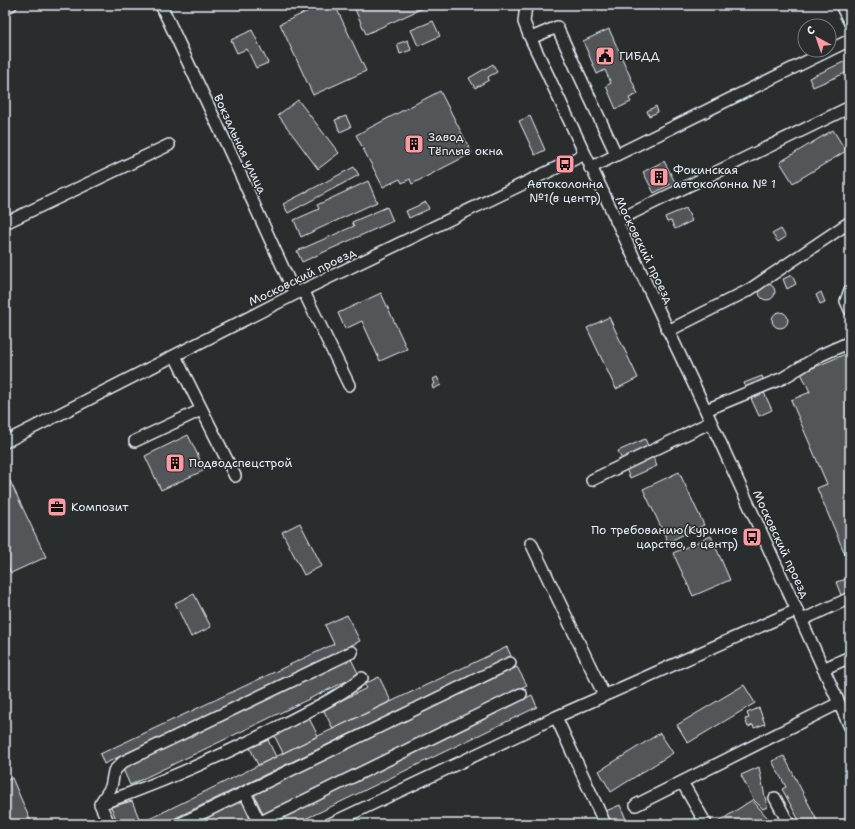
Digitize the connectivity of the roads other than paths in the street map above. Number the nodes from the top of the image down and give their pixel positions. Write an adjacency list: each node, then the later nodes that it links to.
1 (11, 5): 5 (street)
2 (161, 5): 18 (street, Вокзальная улица)
3 (841, 5): 6 (street)
4 (527, 6): 7 (street)
5 (5, 8)
6 (850, 22)
7 (531, 38): 11 (street); 12 (street)
8 (850, 40): 12 (street)
9 (850, 107): 14 (street)
10 (169, 145): 16 (street)
11 (585, 154): 13 (street, Московский проезд); 18 (street, Московский проезд)
12 (616, 154): 13 (street)
13 (590, 168): 14 (street, Московский проезд)
14 (616, 220): 20 (street, Московский проезд)
15 (850, 222): 20 (street)
16 (5, 223)
17 (850, 290): 19 (street)
18 (299, 292): 22 (street, Московский проезд); 23 (street, Вокзальная улица)
19 (850, 310)
20 (668, 331): 25 (street, Московский проезд)
21 (850, 342): 25 (street)
22 (175, 356): 24 (street); 28 (street, Московский проезд)
23 (349, 385)
24 (202, 410): 27 (street); 29 (street)
25 (706, 410): 26 (street, Московский проезд)
26 (711, 422): 30 (street); 33 (street, Московский проезд)
27 (135, 441)
28 (5, 442)
29 (235, 476)
30 (592, 480)
31 (531, 544): 41 (street)
32 (850, 598): 34 (street)
33 (797, 610): 34 (street, Московский проезд); 41 (street)
34 (802, 620): 38 (street, Московский проезд)
35 (352, 652): 48 (street)
36 (850, 657): 38 (street)
37 (510, 663): 46 (street)
38 (824, 669): 42 (street, Московский проезд)
39 (362, 678): 48 (street)
40 (521, 694): 52 (street)
41 (604, 695): 43 (street)
42 (839, 703): 44 (street, Московский проезд); 45 (street)
43 (556, 717): 53 (street); 54 (street)
44 (850, 727)
45 (682, 782): 49 (street); 55 (street)
46 (245, 793): 51 (street); 52 (street)
47 (775, 798): 56 (street)
48 (100, 804): 50 (street)
49 (636, 805)
50 (109, 824)
51 (180, 824)
52 (259, 824)
53 (330, 824)
54 (605, 824)
55 (706, 824)
56 (789, 824)

